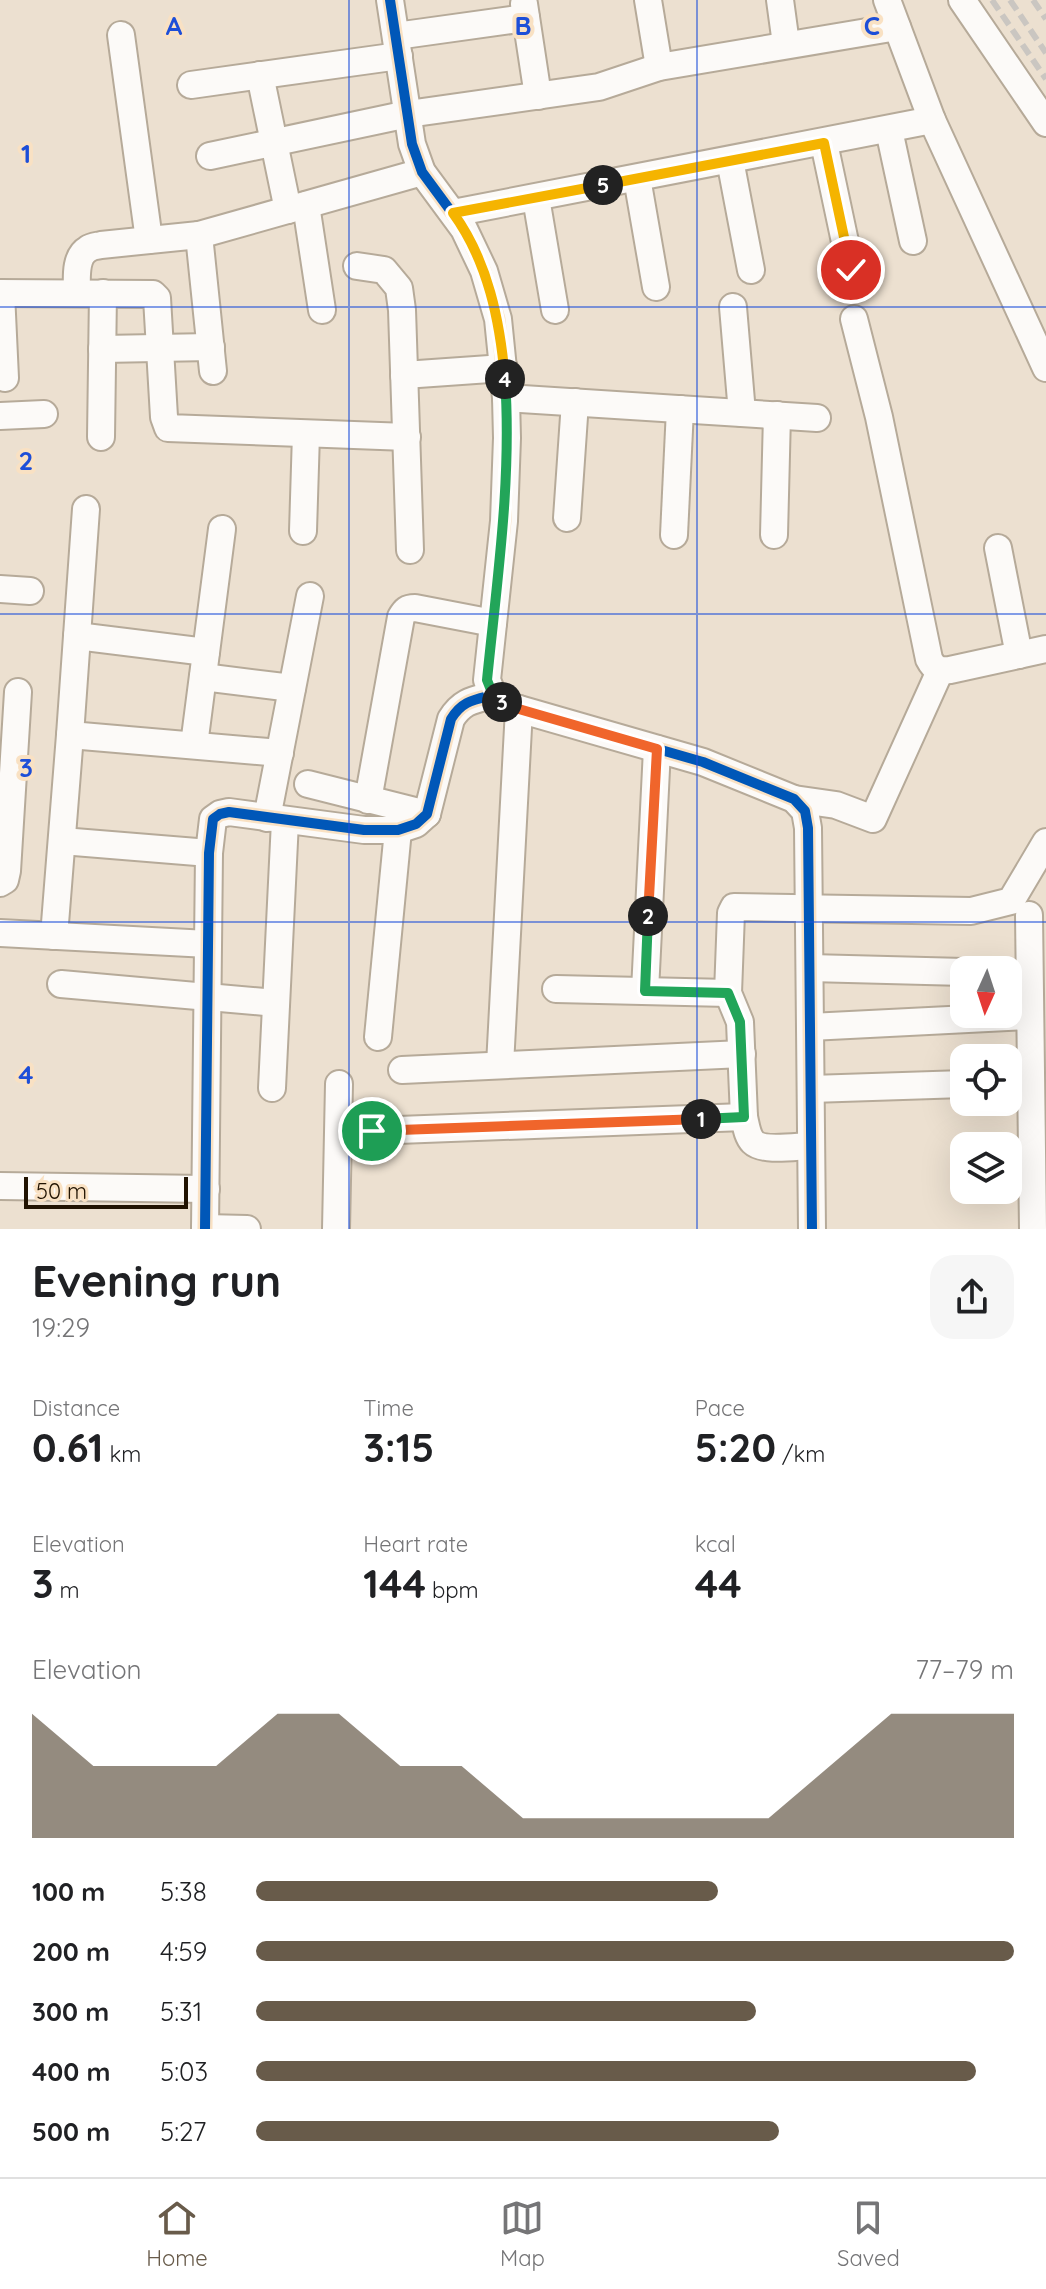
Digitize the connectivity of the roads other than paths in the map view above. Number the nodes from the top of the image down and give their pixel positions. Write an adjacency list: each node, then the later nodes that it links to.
1 (390, 0): 10 (street)
2 (648, 0): 11 (street)
3 (780, 0): 9 (street)
4 (887, 0): 7 (street)
5 (962, 0): 17 (street)
6 (525, 9): 10 (street); 14 (street)
7 (897, 27): 9 (street); 16 (street)
8 (121, 35): 29 (street)
9 (786, 44): 11 (street)
10 (398, 46): 12 (street); 15 (street)
11 (659, 67): 14 (street)
12 (260, 75): 13 (street); 19 (street)
13 (191, 85)
14 (538, 96): 15 (street)
15 (408, 114): 19 (street); 23 (street)
16 (932, 120): 18 (street); 44 (street)
17 (1046, 123)
18 (889, 130): 20 (street); 30 (street)
19 (274, 142): 21 (street); 26 (street)
20 (824, 143): 22 (street); 33 (street)
21 (210, 156)
22 (730, 160): 24 (street); 32 (street)
23 (422, 172): 26 (street); 27 (street)
24 (637, 178): 25 (street); 34 (street)
25 (536, 198): 27 (street); 39 (street)
26 (297, 207): 28 (street); 38 (street)
27 (453, 213): 43 (street)
28 (199, 235): 29 (street); 41 (street)
29 (149, 240): 36 (street)
30 (913, 241)
31 (357, 266): 45 (street)
32 (751, 270)
33 (851, 270)
34 (656, 287)
35 (0, 293): 36 (street); 46 (street)
36 (90, 293): 41 (street); 42 (street)
37 (733, 307): 50 (street)
38 (322, 310)
39 (555, 310)
40 (854, 319): 74 (street)
41 (160, 348): 42 (street); 55 (street)
42 (102, 349): 56 (street)
43 (504, 368): 45 (street); 47 (street)
44 (1046, 368)
45 (404, 375): 57 (street)
46 (5, 378)
47 (506, 398): 48 (street); 69 (street)
48 (575, 402): 49 (street); 59 (street)
49 (680, 409): 50 (street); 62 (street)
50 (742, 413): 52 (street)
51 (44, 414): 53 (street)
52 (777, 415): 54 (street); 63 (street)
53 (0, 416)
54 (817, 418)
55 (306, 434): 57 (street); 61 (street)
56 (101, 437)
57 (407, 437): 65 (street)
58 (86, 509): 70 (street)
59 (567, 518)
60 (222, 529): 73 (street)
61 (303, 531)
62 (674, 535)
63 (774, 535)
64 (998, 548): 72 (street)
65 (410, 550)
66 (0, 589): 67 (street)
67 (30, 591)
68 (310, 596): 75 (street)
69 (493, 623): 77 (street); 85 (street)
70 (77, 636): 73 (street); 79 (street)
71 (1046, 649): 72 (street)
72 (1019, 655): 74 (street)
73 (205, 664): 75 (street); 80 (street)
74 (940, 671): 84 (street)
75 (292, 688): 82 (street)
76 (18, 692): 92 (street)
77 (493, 695): 78 (street); 86 (street)
78 (519, 709): 81 (street); 112 (street)
79 (70, 735): 80 (street); 89 (street)
80 (194, 745): 82 (street)
81 (657, 749): 84 (street); 104 (street)
82 (280, 753): 87 (street)
83 (308, 784): 85 (street)
84 (794, 799): 93 (street)
85 (368, 800): 86 (street)
86 (427, 814): 88 (street)
87 (276, 819): 88 (street); 91 (street); 107 (street)
88 (398, 830): 110 (street)
89 (62, 841): 91 (street); 96 (street)
90 (1046, 842): 94 (street)
91 (209, 853): 97 (street)
92 (0, 883)
93 (809, 909): 94 (street); 99 (street); 105 (street)
94 (1029, 914): 98 (street)
95 (0, 933): 96 (street)
96 (54, 936): 97 (street)
97 (208, 944): 106 (street)
98 (1022, 956)
99 (810, 968): 100 (street); 109 (street)
100 (950, 972)
101 (61, 984): 106 (street)
102 (1022, 985): 108 (street)
103 (556, 989): 104 (street)
104 (645, 991): 105 (street)
105 (728, 993): 111 (street)
106 (207, 996): 107 (street); 123 (street)
107 (276, 1003): 117 (street)
108 (1030, 1016): 109 (street); 114 (street)
109 (810, 1027): 118 (street)
110 (378, 1037)
111 (742, 1054): 112 (street); 119 (street)
112 (500, 1065): 113 (street)
113 (402, 1070)
114 (1028, 1083): 128 (street)
115 (339, 1084): 126 (street)
116 (950, 1084): 118 (street)
117 (272, 1088)
118 (811, 1089): 121 (street)
119 (744, 1117): 120 (street); 121 (street)
120 (372, 1131)
121 (811, 1146): 127 (street)
122 (0, 1186): 123 (street)
123 (206, 1189): 124 (street)
124 (205, 1228): 125 (street)
125 (247, 1229)
126 (336, 1229)
127 (812, 1229)
128 (1033, 1229)

